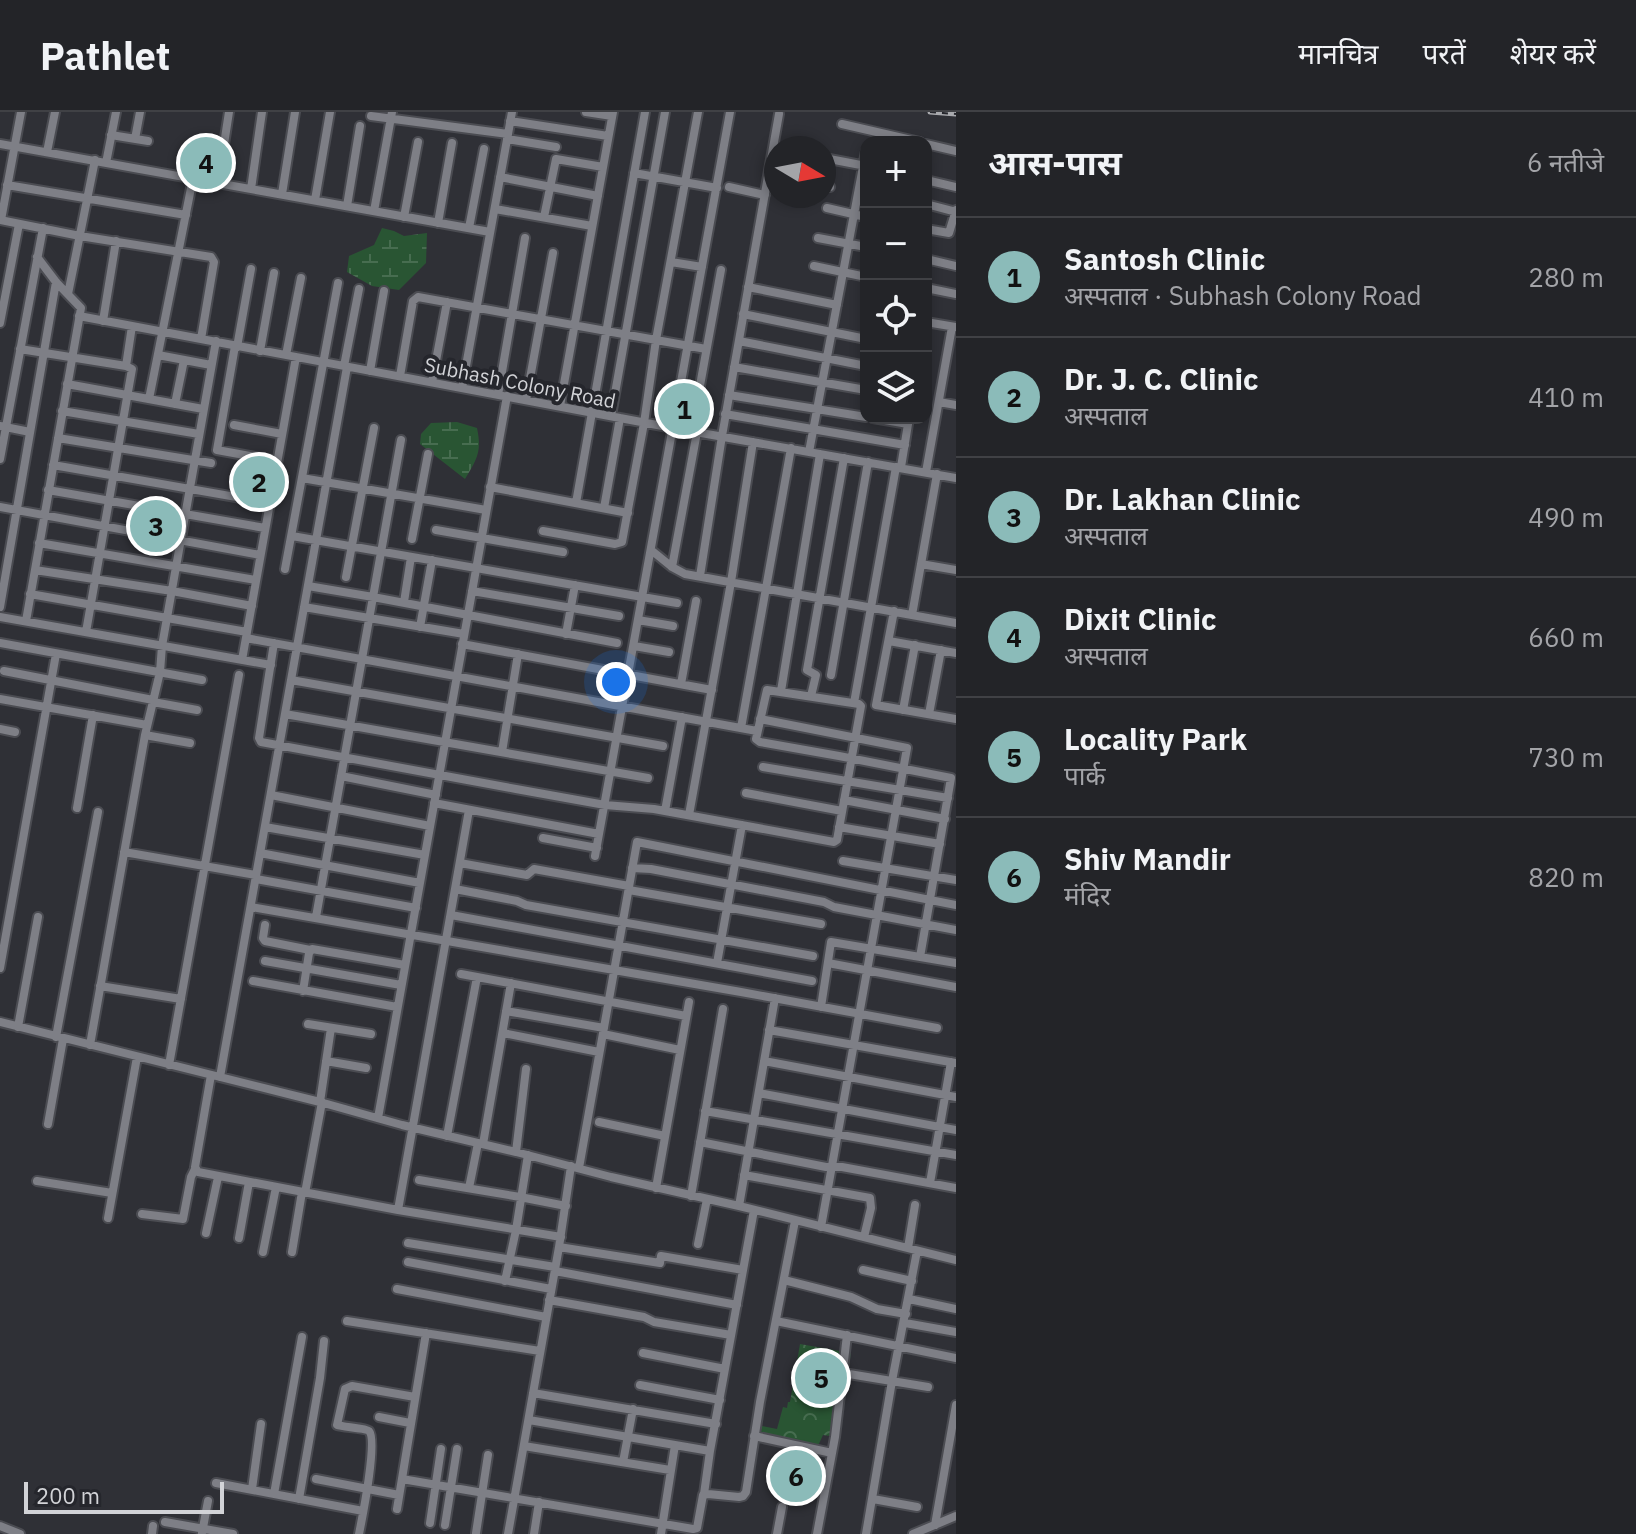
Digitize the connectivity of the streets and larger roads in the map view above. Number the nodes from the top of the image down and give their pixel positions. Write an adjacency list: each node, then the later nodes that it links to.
1 (21, 112): 34 (street)
2 (55, 112): 39 (street)
3 (116, 112): 22 (street)
4 (140, 112): 28 (street)
5 (229, 112): 51 (street)
6 (262, 112): 57 (street)
7 (295, 112): 58 (street)
8 (330, 112): 63 (street)
9 (586, 112): 14 (street)
10 (645, 112): 45 (street)
11 (665, 112): 46 (street)
12 (698, 112): 50 (street)
13 (730, 112): 56 (street)
14 (612, 114): 23 (street)
15 (779, 114): 24 (street)
16 (391, 115): 17 (street); 27 (street); 69 (street)
17 (371, 116)
18 (511, 117): 23 (street); 27 (street)
19 (842, 124): 21 (street)
20 (360, 126): 65 (street)
21 (870, 130): 25 (street); 26 (street)
22 (111, 135): 28 (street); 42 (street)
23 (608, 136): 44 (street)
24 (776, 136)
25 (869, 136)
26 (895, 136)
27 (507, 137): 35 (street); 47 (street)
28 (135, 139): 29 (street)
29 (148, 141)
30 (418, 142): 74 (street)
31 (452, 143): 77 (street)
32 (0, 144): 34 (street)
33 (932, 145): 38 (street)
34 (14, 146): 39 (street); 52 (street)
35 (556, 147)
36 (199, 148): 48 (street)
37 (484, 149): 81 (street)
38 (956, 151)
39 (47, 152): 40 (street)
40 (95, 160): 42 (street); 62 (street)
41 (836, 160): 43 (street)
42 (106, 163): 48 (street)
43 (860, 165)
44 (603, 167): 53 (street); 60 (street)
45 (634, 173): 46 (street); 125 (street)
46 (653, 176): 50 (street); 128 (street)
47 (500, 177): 53 (street); 68 (street)
48 (193, 178): 51 (street); 70 (street)
49 (932, 181): 55 (street)
50 (685, 182): 56 (street); 94 (street)
51 (218, 183): 57 (street)
52 (7, 185): 62 (street); 76 (street)
53 (549, 186): 60 (street); 75 (street)
54 (729, 187): 59 (street)
55 (956, 187)
56 (717, 188): 97 (street)
57 (251, 189): 58 (street)
58 (282, 194): 63 (street)
59 (764, 195)
60 (598, 196): 79 (street)
61 (860, 196): 71 (street)
62 (87, 200): 70 (street); 84 (street)
63 (315, 200): 65 (street)
64 (764, 200): 106 (street)
65 (347, 206): 69 (street)
66 (932, 206): 72 (street)
67 (827, 208): 71 (street)
68 (495, 209): 75 (street); 83 (street)
69 (374, 211): 74 (street)
70 (186, 215): 90 (street)
71 (854, 215): 73 (street); 88 (street)
72 (955, 215): 82 (street)
73 (860, 216)
74 (404, 217): 77 (street)
75 (544, 217): 79 (street)
76 (0, 220): 78 (street)
77 (438, 223): 81 (street)
78 (19, 224): 80 (street); 120 (street)
79 (592, 226): 122 (street)
80 (43, 228): 84 (street); 92 (street)
81 (469, 228): 83 (street)
82 (932, 230)
83 (490, 232): 114 (street)
84 (80, 236): 87 (street); 110 (street)
85 (525, 238): 115 (street)
86 (818, 238): 88 (street)
87 (116, 241): 90 (street); 119 (street)
88 (849, 243): 89 (street); 101 (street)
89 (860, 246)
90 (179, 252): 126 (street); 130 (street)
91 (553, 253): 118 (street)
92 (37, 257): 104 (street); 136 (street)
93 (932, 260): 96 (street)
94 (671, 262): 97 (street); 131 (street)
95 (814, 266): 101 (street)
96 (956, 266)
97 (702, 267): 135 (street)
98 (251, 269): 134 (street)
99 (721, 270): 137 (street)
100 (274, 273): 138 (street)
101 (843, 273): 102 (street); 113 (street)
102 (860, 276)
103 (301, 278): 141 (street)
104 (56, 282): 110 (street); 139 (street)
105 (338, 283): 145 (street)
106 (748, 287): 113 (street); 116 (street)
107 (359, 289): 149 (street)
108 (932, 289): 111 (street)
109 (384, 291): 151 (street)
110 (68, 294): 117 (street)
111 (956, 294)
112 (447, 302): 114 (street); 152 (street); 153 (street)
113 (837, 305): 127 (street)
114 (477, 307): 115 (street); 156 (street)
115 (512, 314): 118 (street); 159 (street)
116 (743, 314): 127 (street); 133 (street)
117 (79, 316): 119 (street, Subhash Colony Road); 142 (street)
118 (541, 319): 122 (street); 162 (street)
119 (103, 321): 123 (street, Subhash Colony Road)
120 (0, 323)
121 (932, 323): 124 (street)
122 (575, 325): 125 (street); 167 (street)
123 (132, 326): 126 (street, Subhash Colony Road); 148 (street)
124 (954, 327): 163 (street)
125 (607, 331): 128 (street); 171 (street)
126 (163, 332): 130 (street, Subhash Colony Road); 140 (street)
127 (832, 332): 129 (street); 143 (street)
128 (625, 334): 131 (street); 174 (street)
129 (860, 338)
130 (201, 339): 132 (street, Subhash Colony Road)
131 (656, 340): 135 (street); 176 (street)
132 (216, 341): 134 (street, Subhash Colony Road); 146 (street)
133 (739, 341): 143 (street); 150 (street)
134 (236, 346): 138 (street, Subhash Colony Road); 200 (street)
135 (688, 346): 137 (street); 165 (street)
136 (20, 349): 139 (street); 179 (street)
137 (706, 349): 165 (street)
138 (260, 351): 141 (street, Subhash Colony Road)
139 (44, 353): 142 (street); 183 (street)
140 (158, 355): 144 (street); 161 (street)
141 (291, 356): 145 (street, Subhash Colony Road); 186 (street)
142 (71, 358): 148 (street); 155 (street)
143 (827, 358): 147 (street); 154 (street)
144 (184, 360): 146 (street); 164 (street)
145 (324, 362): 149 (street, Subhash Colony Road); 208 (street)
146 (211, 365): 168 (street)
147 (860, 365)
148 (126, 366): 158 (street)
149 (346, 366): 151 (street, Subhash Colony Road); 210 (street)
150 (734, 367): 154 (street); 160 (street)
151 (370, 371): 152 (street, Subhash Colony Road)
152 (400, 376): 153 (street, Subhash Colony Road)
153 (432, 382): 156 (street, Subhash Colony Road)
154 (822, 382): 157 (street); 169 (street)
155 (67, 384): 158 (street); 170 (street)
156 (462, 388): 159 (street, Subhash Colony Road)
157 (860, 389)
158 (128, 395): 161 (street); 175 (street)
159 (502, 395): 162 (street, Subhash Colony Road); 211 (street)
160 (729, 395): 169 (street); 172 (street)
161 (149, 399): 164 (street)
162 (526, 400): 167 (street, Subhash Colony Road)
163 (939, 402): 166 (street); 205 (street)
164 (175, 404): 168 (street)
165 (677, 405): 181 (street)
166 (956, 405)
167 (560, 406): 171 (street, Subhash Colony Road)
168 (203, 409): 185 (street)
169 (817, 409): 173 (street); 182 (street)
170 (62, 411): 175 (street); 188 (street)
171 (592, 413): 174 (street, Subhash Colony Road); 219 (street)
172 (725, 414): 182 (street); 187 (street)
173 (860, 416)
174 (615, 417): 176 (street, Subhash Colony Road); 221 (street)
175 (123, 422): 185 (street); 192 (street)
176 (644, 423): 181 (street, Subhash Colony Road); 225 (street)
177 (908, 424): 191 (street)
178 (234, 425): 186 (street)
179 (3, 426): 183 (street); 198 (street)
180 (374, 428): 213 (street)
181 (673, 428): 184 (street, Subhash Colony Road); 238 (street)
182 (814, 429): 191 (street); 194 (street)
183 (30, 432): 223 (street)
184 (697, 432): 187 (street, Subhash Colony Road); 247 (street)
185 (199, 434): 199 (street)
186 (282, 434): 200 (street)
187 (722, 436): 190 (street, Subhash Colony Road); 252 (street)
188 (58, 438): 192 (street); 203 (street)
189 (401, 440): 215 (street)
190 (753, 442): 193 (street, Subhash Colony Road); 256 (street)
191 (905, 445): 204 (street)
192 (118, 448): 199 (street); 207 (street)
193 (791, 448): 194 (street, Subhash Colony Road); 259 (street)
194 (809, 452): 196 (street, Subhash Colony Road)
195 (428, 454): 216 (street)
196 (820, 454): 197 (street, Subhash Colony Road); 262 (street)
197 (844, 458): 201 (street, Subhash Colony Road); 266 (street)
198 (0, 459)
199 (196, 461): 202 (street); 212 (street)
200 (277, 461): 218 (street)
201 (868, 462): 204 (street, Subhash Colony Road); 269 (street)
202 (211, 463)
203 (53, 465): 207 (street); 214 (street)
204 (898, 467): 205 (street, Subhash Colony Road); 276 (street)
205 (926, 472): 206 (street, Subhash Colony Road)
206 (937, 474): 209 (street, Subhash Colony Road); 245 (street)
207 (114, 475): 212 (street); 217 (street)
208 (302, 478): 210 (street); 231 (street)
209 (956, 478)
210 (327, 482): 213 (street); 234 (street)
211 (490, 487): 219 (street); 222 (street)
212 (191, 489): 218 (street); 224 (street)
213 (362, 489): 215 (street); 237 (street)
214 (48, 490): 217 (street); 226 (street)
215 (392, 494): 216 (street); 239 (street)
216 (420, 499): 222 (street); 233 (street)
217 (109, 500): 224 (street); 227 (street)
218 (270, 503): 228 (street)
219 (576, 503): 221 (street)
220 (0, 507): 223 (street)
221 (604, 508): 225 (street)
222 (486, 510): 232 (street)
223 (17, 511): 226 (street); 274 (street)
224 (186, 513): 228 (street); 235 (street)
225 (628, 513): 230 (street)
226 (44, 515): 227 (street); 236 (street)
227 (105, 527): 235 (street); 241 (street)
228 (265, 528): 242 (street)
229 (436, 530): 232 (street)
230 (543, 531)
231 (292, 536): 234 (street); 249 (street)
232 (481, 538): 240 (street); 248 (street)
233 (412, 539)
234 (316, 540): 237 (street); 258 (street)
235 (181, 541): 242 (street); 246 (street)
236 (39, 543): 241 (street); 250 (street)
237 (352, 546): 239 (street); 253 (street)
238 (651, 550): 247 (street); 265 (street)
239 (381, 551): 243 (street); 264 (street)
240 (563, 552)
241 (100, 553): 246 (street); 254 (street)
242 (260, 555): 255 (street)
243 (411, 557): 244 (street); 268 (street)
244 (432, 560): 248 (street); 273 (street)
245 (921, 564): 251 (street); 281 (street)
246 (177, 567): 255 (street); 260 (street)
247 (672, 567): 252 (street)
248 (476, 568): 257 (street); 261 (street)
249 (285, 569)
250 (35, 570): 254 (street); 263 (street)
251 (956, 570)
252 (700, 576): 256 (street)
253 (346, 577)
254 (95, 579): 260 (street); 271 (street)
255 (256, 580): 272 (street)
256 (731, 582): 259 (street); 322 (street)
257 (575, 585): 265 (street); 277 (street)
258 (308, 586): 264 (street); 275 (street)
259 (766, 588): 262 (street); 344 (street)
260 (172, 591): 272 (street); 284 (street)
261 (472, 591): 277 (street); 280 (street)
262 (797, 593): 266 (street); 323 (street)
263 (30, 594): 271 (street); 287 (street)
264 (373, 597): 268 (street); 285 (street)
265 (642, 597): 270 (street); 286 (street)
266 (819, 597): 269 (street); 325 (street)
267 (696, 601): 320 (street)
268 (404, 602): 273 (street)
269 (844, 602): 276 (street); 315 (street)
270 (677, 603)
271 (91, 605): 284 (street); 291 (street)
272 (252, 606): 293 (street)
273 (424, 606): 280 (street); 290 (street)
274 (0, 607)
275 (304, 607): 285 (street); 301 (street)
276 (872, 607): 279 (street); 328 (street)
277 (571, 608): 282 (street); 292 (street)
278 (956, 610): 288 (street)
279 (894, 611): 281 (street); 295 (street)
280 (468, 615): 292 (street); 294 (street)
281 (912, 615): 288 (street)
282 (619, 616)
283 (0, 617): 287 (street)
284 (167, 618): 293 (street); 300 (street)
285 (369, 618): 290 (street); 308 (street)
286 (638, 620): 289 (street); 302 (street)
287 (26, 621): 291 (street)
288 (955, 622)
289 (673, 626)
290 (420, 627): 294 (street)
291 (86, 632): 300 (street)
292 (566, 634): 298 (street)
293 (247, 635): 297 (street); 309 (street)
294 (463, 639): 307 (street); 316 (street)
295 (889, 641): 299 (street); 333 (street)
296 (0, 643): 306 (street)
297 (274, 643): 301 (street); 310 (street)
298 (617, 643)
299 (915, 645): 303 (street); 333 (street)
300 (162, 646): 309 (street); 312 (street)
301 (297, 646): 308 (street); 319 (street)
302 (634, 646): 304 (street); 313 (street)
303 (941, 650): 305 (street); 335 (street)
304 (669, 652)
305 (956, 653)
306 (56, 654): 312 (street); 317 (street)
307 (518, 654): 313 (street); 321 (street)
308 (362, 659): 316 (street); 324 (street)
309 (242, 660): 310 (street)
310 (271, 665): 353 (street)
311 (4, 671): 317 (street)
312 (160, 672): 318 (street); 327 (street)
313 (628, 674): 320 (street); 329 (street)
314 (239, 675): 397 (street)
315 (831, 675)
316 (457, 676): 321 (street); 331 (street)
317 (51, 680): 327 (street); 330 (street)
318 (202, 680)
319 (291, 680): 324 (street); 334 (street)
320 (681, 684): 322 (street)
321 (512, 686): 329 (street); 338 (street)
322 (712, 690): 341 (street)
323 (781, 691): 325 (street); 339 (street)
324 (356, 693): 331 (street); 343 (street)
325 (811, 696): 328 (street)
326 (0, 699): 330 (street)
327 (153, 701): 332 (street); 342 (street)
328 (854, 703): 350 (street)
329 (623, 706): 337 (street); 349 (street)
330 (47, 707): 336 (street); 436 (street)
331 (451, 709): 338 (street); 352 (street)
332 (197, 710)
333 (903, 710): 335 (street)
334 (285, 714): 343 (street); 353 (street)
335 (929, 714): 340 (street)
336 (93, 715): 342 (street); 372 (street)
337 (682, 717): 341 (street); 376 (street)
338 (506, 719): 349 (street); 355 (street)
339 (760, 719): 346 (street); 350 (street)
340 (956, 719)
341 (706, 722): 344 (street); 379 (street)
342 (147, 725): 348 (street)
343 (350, 727): 352 (street); 356 (street)
344 (741, 728): 346 (street)
345 (0, 729): 347 (street)
346 (757, 731): 357 (street)
347 (15, 732)
348 (145, 735): 351 (street); 390 (street)
349 (617, 738): 354 (street); 360 (street)
350 (856, 738): 357 (street); 359 (street)
351 (190, 743)
352 (445, 743): 355 (street); 361 (street)
353 (279, 746): 356 (street); 367 (street)
354 (663, 746)
355 (502, 752): 360 (street)
356 (344, 757): 361 (street); 362 (street)
357 (852, 758): 359 (street); 364 (street)
358 (763, 767): 364 (street)
359 (903, 768): 365 (street); 368 (street)
360 (611, 771): 363 (street); 371 (street)
361 (439, 774): 369 (street); 371 (street)
362 (341, 776): 369 (street); 373 (street)
363 (648, 778)
364 (847, 781): 365 (street); 370 (street)
365 (899, 790): 368 (street); 375 (street)
366 (746, 793): 377 (street)
367 (271, 795): 373 (street); 383 (street)
368 (948, 798): 380 (street)
369 (435, 799): 374 (street); 382 (street)
370 (844, 800): 375 (street); 377 (street)
371 (605, 805): 376 (street); 385 (street)
372 (77, 808)
373 (335, 808): 382 (street); 387 (street)
374 (469, 810): 385 (street); 395 (street)
375 (896, 810): 380 (street); 386 (street)
376 (665, 811): 379 (street)
377 (842, 811): 384 (street)
378 (98, 812): 468 (street)
379 (689, 815): 381 (street)
380 (945, 819): 389 (street)
381 (742, 825): 384 (street); 393 (street)
382 (430, 826): 392 (street)
383 (265, 827): 387 (street); 391 (street)
384 (839, 827): 386 (street)
385 (599, 834): 388 (street)
386 (891, 836): 389 (street); 399 (street)
387 (330, 838): 392 (street); 396 (street)
388 (543, 838)
389 (940, 844): 400 (street)
390 (124, 852): 397 (street); 446 (street)
391 (260, 853): 396 (street); 401 (street)
392 (425, 855): 403 (street)
393 (735, 861): 398 (street); 404 (street); 407 (street)
394 (843, 861): 399 (street)
395 (460, 863): 405 (street); 406 (street)
396 (325, 864): 403 (street); 408 (street)
397 (204, 867): 401 (street); 450 (street)
398 (632, 868): 404 (street); 405 (street)
399 (885, 868): 400 (street); 407 (street)
400 (935, 876): 402 (street); 409 (street)
401 (256, 877): 408 (street); 411 (street)
402 (956, 880)
403 (420, 883): 413 (street)
404 (730, 884): 412 (street); 415 (street)
405 (629, 888): 412 (street); 418 (street)
406 (455, 889): 414 (street); 418 (street)
407 (881, 889): 409 (street); 415 (street)
408 (321, 890): 413 (street); 417 (street)
409 (930, 899): 410 (street); 420 (street)
410 (956, 905)
411 (251, 907): 417 (street); 480 (street)
412 (726, 907): 419 (street); 424 (street)
413 (416, 908): 423 (street)
414 (451, 915): 425 (street); 426 (street)
415 (877, 915): 420 (street); 427 (street)
416 (38, 917): 461 (street)
417 (316, 917): 423 (street)
418 (623, 922): 424 (street); 426 (street)
419 (821, 924)
420 (926, 924): 422 (street); 430 (street)
421 (265, 925): 428 (street)
422 (956, 930)
423 (410, 936): 425 (street); 435 (street)
424 (721, 940): 429 (street); 432 (street)
425 (446, 942): 438 (street); 493 (street)
426 (618, 946): 432 (street); 438 (street)
427 (871, 948): 430 (street); 433 (street); 439 (street)
428 (310, 950): 435 (street); 437 (street)
429 (813, 956)
430 (920, 957): 434 (street)
431 (265, 961): 437 (street)
432 (717, 963): 443 (street)
433 (828, 963): 439 (street); 454 (street)
434 (956, 963)
435 (405, 965): 445 (street)
436 (0, 968)
437 (307, 968): 445 (street); 448 (street)
438 (614, 970): 449 (street); 451 (street)
439 (867, 971): 447 (street); 457 (street)
440 (461, 974): 441 (street)
441 (477, 977): 444 (street); 496 (street)
442 (253, 981): 448 (street)
443 (812, 981)
444 (511, 983): 451 (street); 456 (street)
445 (401, 985): 453 (street)
446 (100, 986): 450 (street); 469 (street)
447 (956, 987)
448 (303, 991): 453 (street)
449 (775, 998): 454 (street); 464 (street)
450 (181, 999): 477 (street)
451 (608, 1002): 458 (street); 465 (street)
452 (689, 1002): 458 (street)
453 (397, 1007): 488 (street)
454 (821, 1007): 457 (street)
455 (723, 1009): 487 (street)
456 (506, 1011): 465 (street); 466 (street)
457 (859, 1014): 463 (street); 470 (street)
458 (686, 1016): 471 (street)
459 (0, 1022): 461 (street)
460 (308, 1024): 462 (street)
461 (18, 1027): 468 (street)
462 (331, 1028): 467 (street); 474 (street)
463 (937, 1028)
464 (769, 1030): 470 (street); 475 (street)
465 (603, 1031): 471 (street); 472 (street)
466 (503, 1033): 472 (street); 499 (street)
467 (371, 1034)
468 (60, 1038): 469 (street); 491 (street)
469 (90, 1045): 473 (street)
470 (853, 1045): 476 (street); 481 (street)
471 (680, 1050): 497 (street)
472 (599, 1052): 505 (street)
473 (137, 1057): 477 (street); 520 (street)
474 (326, 1061): 478 (street); 485 (street)
475 (764, 1061): 481 (street); 482 (street)
476 (953, 1062): 483 (street)
477 (169, 1065): 480 (street)
478 (366, 1068)
479 (526, 1069): 502 (street)
480 (215, 1076): 485 (street); 507 (street)
481 (847, 1078): 483 (street); 486 (street)
482 (759, 1093): 486 (street); 489 (street)
483 (945, 1095): 484 (street); 492 (street)
484 (956, 1097)
485 (321, 1102): 488 (street); 519 (street)
486 (842, 1108): 492 (street); 495 (street)
487 (705, 1111): 489 (street); 498 (street)
488 (378, 1118): 493 (street)
489 (754, 1120): 495 (street); 500 (street)
490 (599, 1122): 497 (street)
491 (48, 1124)
492 (939, 1127): 494 (street); 501 (street)
493 (412, 1128): 496 (street); 527 (street)
494 (956, 1130)
495 (838, 1133): 501 (street); 506 (street)
496 (447, 1136): 499 (street)
497 (665, 1136): 516 (street)
498 (700, 1142): 500 (street); 521 (street)
499 (481, 1144): 502 (street); 515 (street)
500 (749, 1151): 506 (street); 508 (street)
501 (936, 1151): 504 (street); 513 (street)
502 (516, 1152): 503 (street)
503 (528, 1155): 505 (street); 522 (street)
504 (956, 1155)
505 (575, 1167): 516 (street); 525 (street)
506 (831, 1167): 513 (street); 518 (street)
507 (195, 1169): 509 (street); 529 (street)
508 (744, 1175): 518 (street); 526 (street)
509 (218, 1177): 512 (street); 534 (street)
510 (419, 1180): 515 (street)
511 (37, 1181): 520 (street)
512 (249, 1182): 514 (street); 536 (street)
513 (930, 1183): 517 (street)
514 (276, 1187): 519 (street); 541 (street)
515 (469, 1188): 522 (street)
516 (656, 1188): 521 (street)
517 (956, 1188)
518 (827, 1190): 532 (street); 535 (street)
519 (304, 1192): 527 (street); 542 (street)
520 (112, 1193): 530 (street)
521 (691, 1196): 523 (street)
522 (520, 1197): 525 (street); 533 (street)
523 (707, 1199): 526 (street); 539 (street)
524 (915, 1205): 540 (street)
525 (566, 1206): 537 (street)
526 (739, 1206): 528 (street)
527 (398, 1210): 533 (street)
528 (754, 1210): 531 (street); 547 (street)
529 (142, 1214)
530 (108, 1218)
531 (795, 1221): 532 (street); 549 (street)
532 (821, 1227): 535 (street)
533 (516, 1230): 537 (street); 543 (street)
534 (206, 1233)
535 (864, 1237): 540 (street)
536 (239, 1238)
537 (560, 1242): 546 (street); 547 (street)
538 (408, 1243): 543 (street)
539 (698, 1244)
540 (912, 1249): 544 (street); 551 (street)
541 (263, 1252)
542 (292, 1252)
543 (509, 1259): 546 (street); 550 (street)
544 (956, 1260)
545 (408, 1262): 550 (street)
546 (555, 1269): 553 (street); 556 (street)
547 (743, 1270): 556 (street)
548 (863, 1270): 551 (street)
549 (784, 1280): 559 (street); 561 (street)
550 (505, 1281): 553 (street)
551 (912, 1281): 554 (street)
552 (397, 1289): 558 (street)
553 (551, 1289): 555 (street)
554 (909, 1299): 557 (street); 559 (street)
555 (549, 1300): 558 (street); 564 (street)
556 (737, 1305): 564 (street)
557 (956, 1309)
558 (546, 1317): 569 (street)
559 (905, 1319): 562 (street); 568 (street)
560 (347, 1321): 563 (street)
561 (776, 1321): 565 (street); 587 (street)
562 (956, 1332)
563 (426, 1333): 569 (street); 578 (street)
564 (731, 1335): 572 (street)
565 (847, 1335): 568 (street); 573 (street)
566 (302, 1337): 606 (street)
567 (324, 1341): 610 (street)
568 (899, 1346): 571 (street); 574 (street)
569 (540, 1351): 577 (street)
570 (643, 1353): 572 (street)
571 (956, 1358)
572 (725, 1369): 579 (street)
573 (843, 1373): 574 (street); 594 (street)
574 (892, 1381): 576 (street); 611 (street)
575 (640, 1385): 579 (street)
576 (928, 1387)
577 (533, 1393): 581 (street); 583 (street)
578 (415, 1397): 584 (street); 604 (street)
579 (720, 1400): 586 (street)
580 (956, 1405): 623 (street)
581 (633, 1409): 586 (street); 588 (street)
582 (379, 1417): 584 (street)
583 (529, 1420): 588 (street); 590 (street)
584 (410, 1423): 599 (street)
585 (261, 1424): 603 (street)
586 (716, 1424): 593 (street)
587 (754, 1436): 594 (street); 607 (street)
588 (628, 1437): 589 (street); 596 (street)
589 (675, 1445): 593 (street); 597 (street)
590 (524, 1446): 596 (street); 609 (street)
591 (441, 1449): 601 (street)
592 (457, 1449): 602 (street)
593 (710, 1451): 607 (street)
594 (832, 1453): 634 (street)
595 (488, 1455): 605 (street)
596 (623, 1462): 597 (street)
597 (670, 1470): 621 (street)
598 (316, 1479): 604 (street)
599 (402, 1479): 601 (street); 608 (street)
600 (216, 1483): 603 (street)
601 (436, 1485): 602 (street); 620 (street)
602 (452, 1488): 605 (street); 622 (street)
603 (252, 1489): 606 (street)
604 (367, 1489): 608 (street); 617 (street)
605 (482, 1493): 609 (street); 626 (street)
606 (274, 1494): 610 (street)
607 (704, 1494): 621 (street)
608 (399, 1495): 616 (street)
609 (514, 1498): 613 (street); 630 (street)
610 (299, 1499): 617 (street)
611 (873, 1499): 615 (street); 635 (street)
612 (208, 1501): 625 (street)
613 (539, 1502): 621 (street); 631 (street)
614 (782, 1507): 633 (street)
615 (917, 1507)
616 (397, 1509)
617 (363, 1511): 629 (street)
618 (956, 1516): 623 (street)
619 (165, 1522): 625 (street)
620 (430, 1523)
621 (663, 1523): 632 (street)
622 (445, 1525)
623 (935, 1525): 636 (street)
624 (0, 1526): 627 (street)
625 (203, 1531): 628 (street)
626 (476, 1533)
627 (20, 1534)
628 (233, 1534)
629 (359, 1534)
630 (508, 1534)
631 (534, 1534)
632 (661, 1534)
633 (777, 1534)
634 (817, 1534)
635 (866, 1534)
636 (915, 1534)

